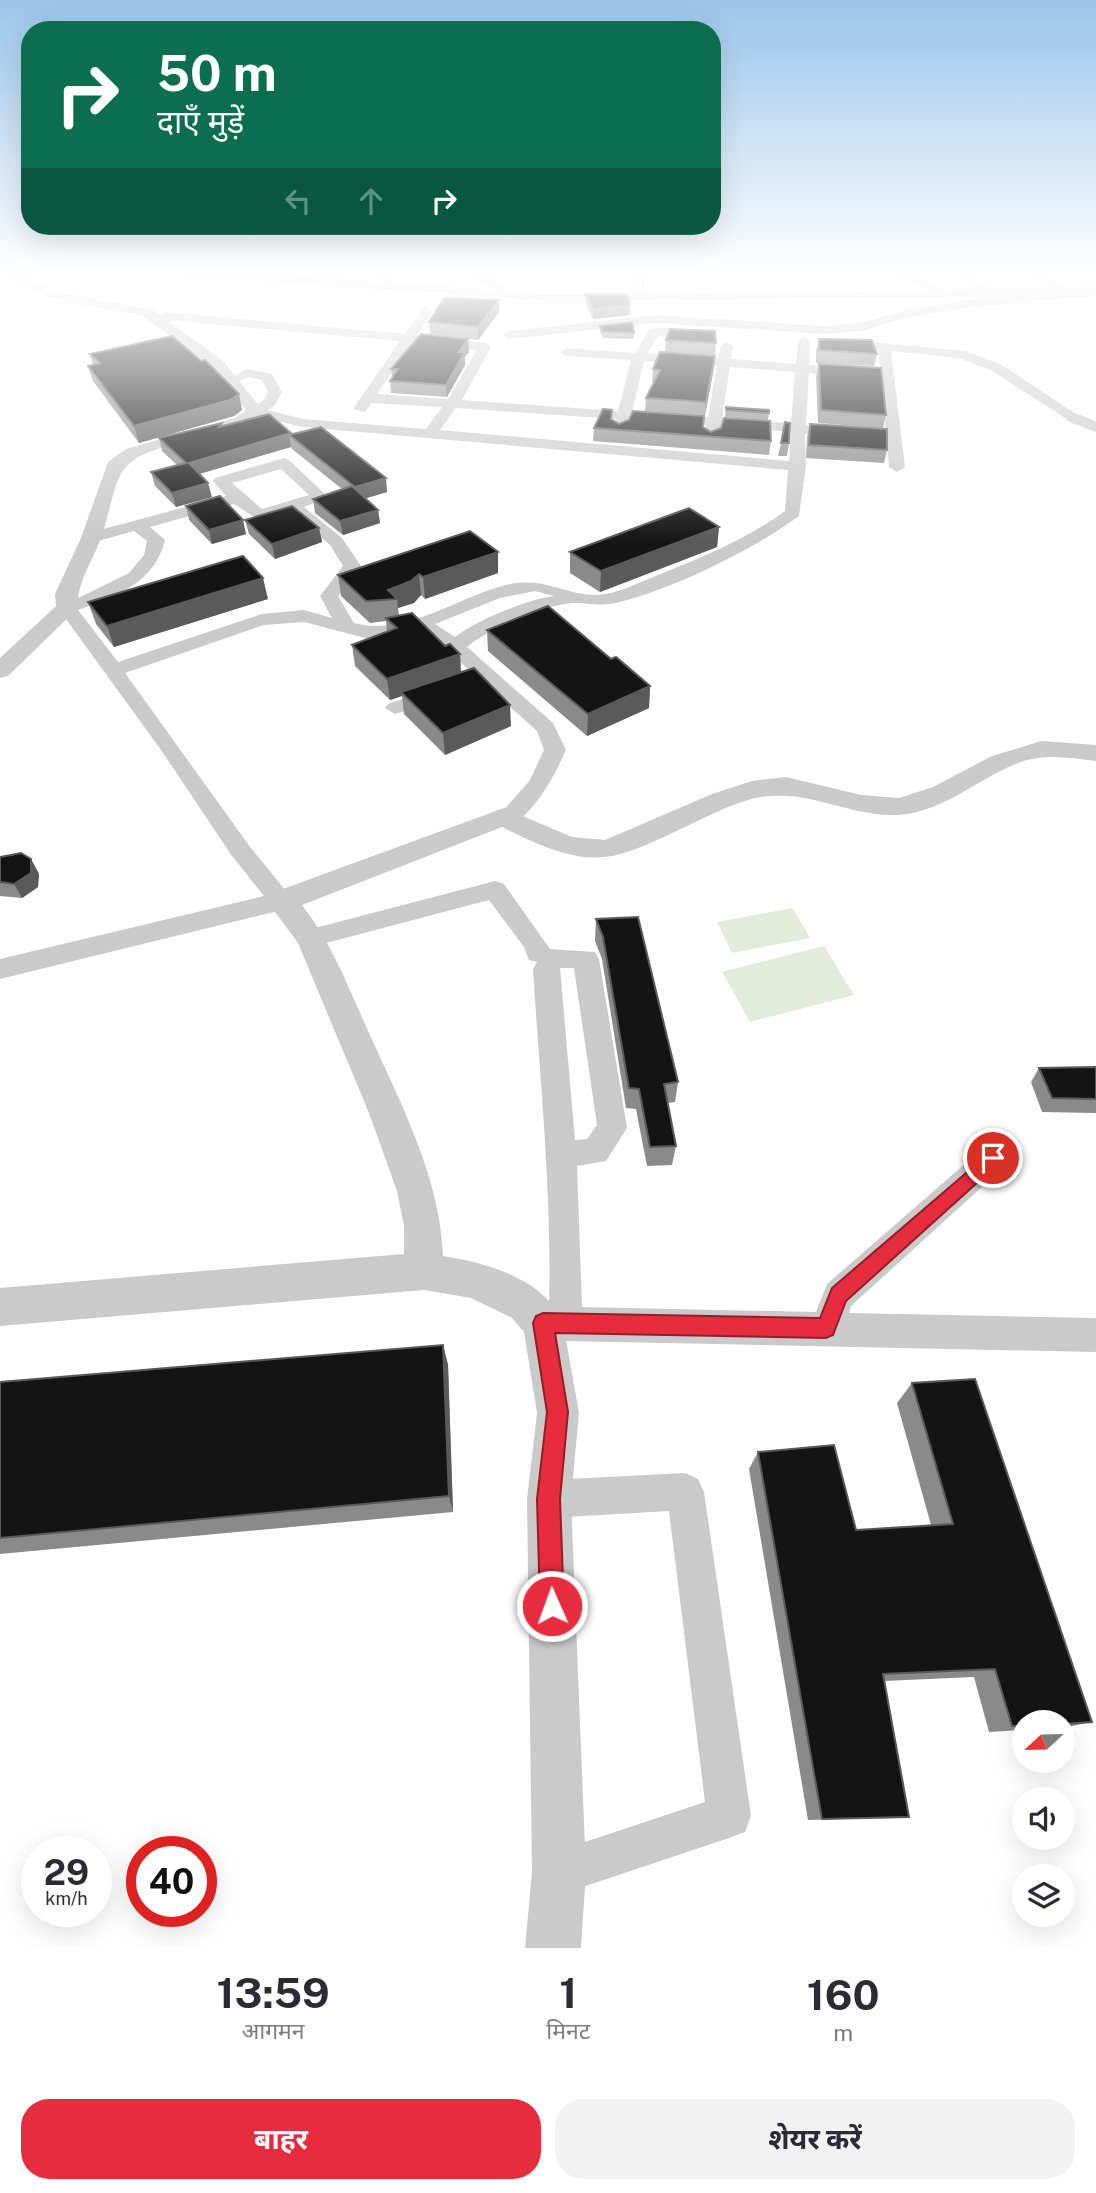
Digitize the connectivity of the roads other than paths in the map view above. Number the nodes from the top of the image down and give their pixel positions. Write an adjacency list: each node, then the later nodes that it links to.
1 (209, 362): 12 (street)
2 (392, 362): 13 (street)
3 (476, 362): 14 (street)
4 (637, 362): 17 (street)
5 (712, 362): 9 (street)
6 (802, 362): 10 (street)
7 (886, 362): 11 (street)
8 (981, 362): 18 (street)
9 (725, 363): 10 (street); 19 (street)
10 (802, 368): 11 (street); 22 (street)
11 (888, 373): 24 (street)
12 (228, 377): 16 (street); 16 (street)
13 (367, 398): 14 (street); 21 (street)
14 (453, 403): 15 (street); 23 (street)
15 (536, 409): 17 (street); 25 (street)
16 (255, 412): 21 (street); 33 (street)
17 (623, 415): 19 (street); 26 (street)
18 (1075, 418): 20 (street)
19 (713, 422): 22 (street); 27 (street)
20 (1096, 427)
21 (347, 428): 23 (street)
22 (799, 429): 24 (street); 28 (street)
23 (430, 434): 25 (street)
24 (894, 436): 29 (street)
25 (519, 442): 26 (street)
26 (616, 450): 27 (street)
27 (708, 458): 28 (street)
28 (798, 466): 34 (street)
29 (897, 467)
30 (237, 498): 31 (street); 31 (street); 32 (street)
31 (291, 505): 37 (street)
32 (139, 527): 33 (street); 35 (street)
33 (91, 538): 35 (street)
34 (578, 598): 36 (street); 38 (street)
35 (67, 608): 39 (street); 40 (street)
36 (419, 625): 37 (street); 38 (street)
37 (346, 626): 39 (street)
38 (455, 647): 41 (street)
39 (114, 670): 45 (street)
40 (0, 671)
41 (488, 676): 42 (street); 44 (street)
42 (395, 708)
43 (1096, 753): 44 (street)
44 (507, 819): 45 (street)
45 (282, 901): 46 (street); 48 (street)
46 (311, 939): 47 (street); 51 (street)
47 (538, 953)
48 (0, 969)
49 (559, 1154): 49 (street); 53 (street)
50 (993, 1158): 54 (street)
51 (424, 1271): 52 (street); 53 (street)
52 (0, 1307)
53 (554, 1323): 54 (street); 56 (street)
54 (826, 1328): 55 (street)
55 (1096, 1335)
56 (549, 1499): 57 (street); 57 (street)
57 (559, 1872): 58 (street)
58 (553, 1948)

